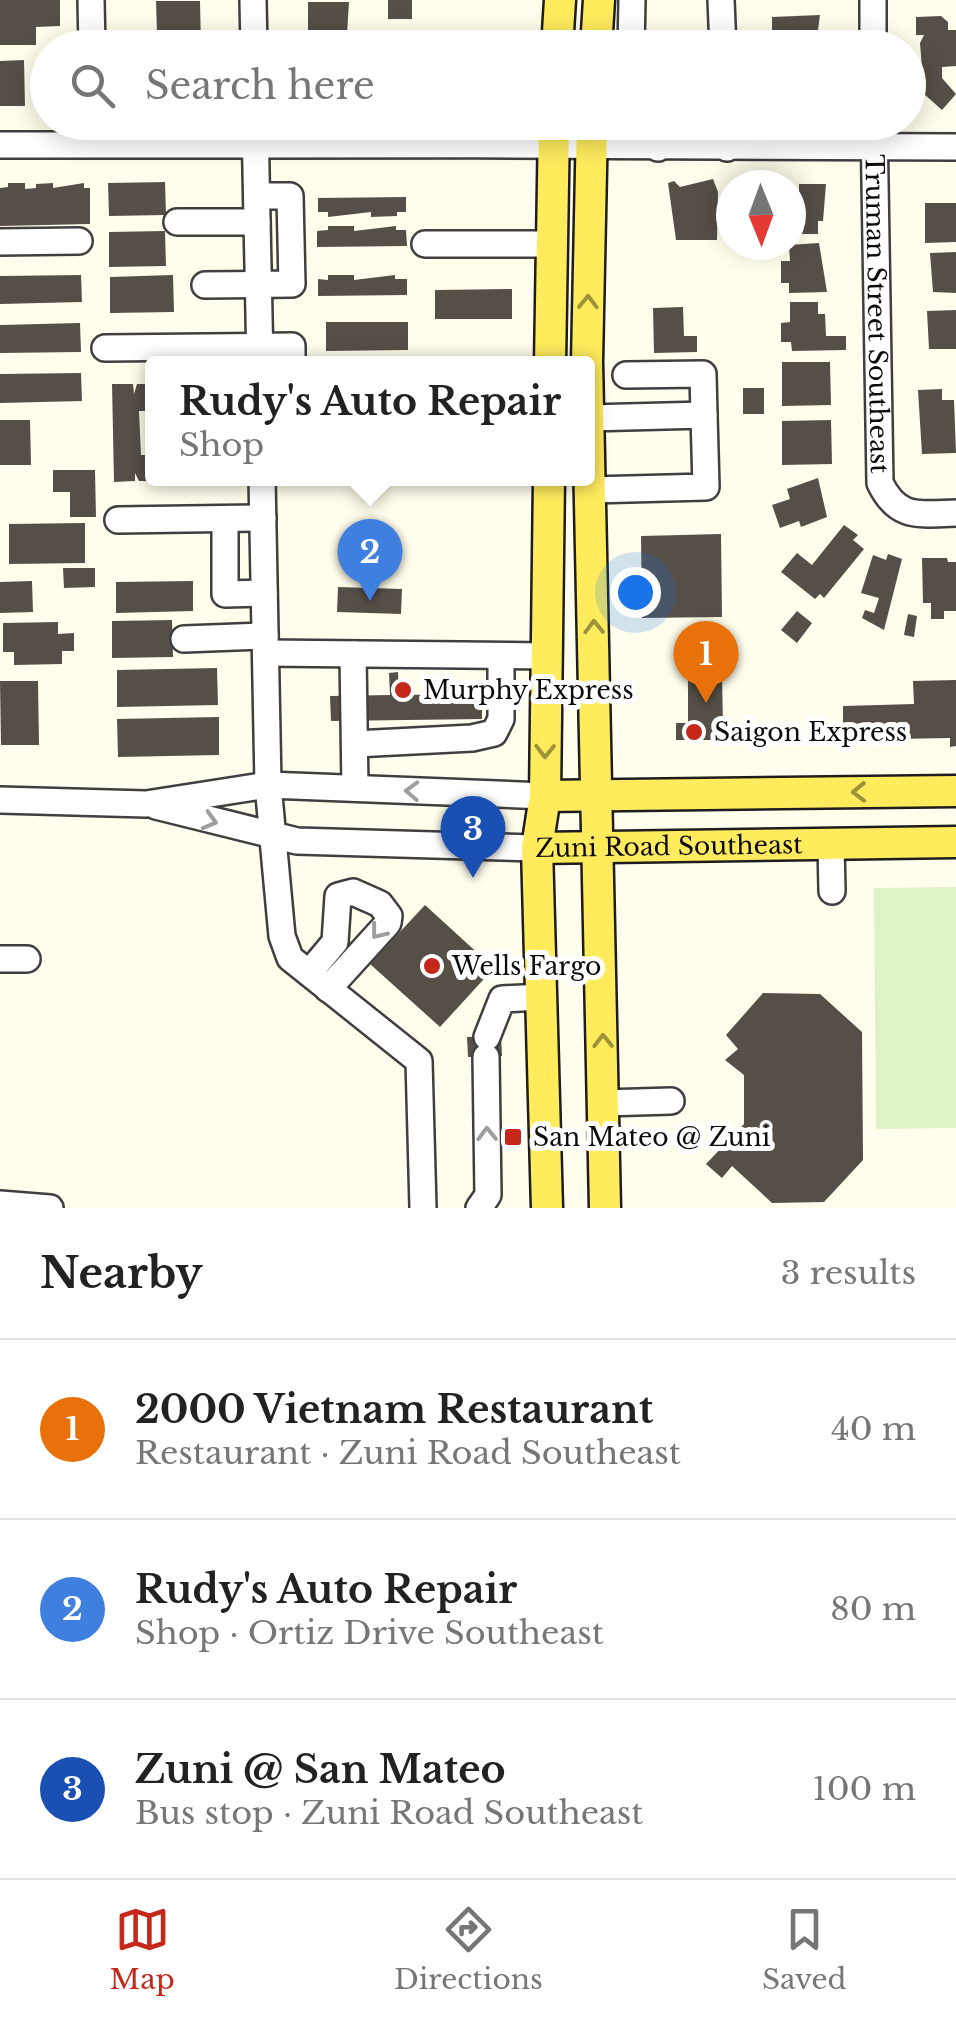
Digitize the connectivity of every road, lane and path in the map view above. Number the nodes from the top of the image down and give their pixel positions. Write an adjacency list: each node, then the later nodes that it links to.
1 (91, 0): 8 (street)
2 (253, 0): 9 (street)
3 (560, 0): 10 (main road)
4 (599, 0): 11 (main road)
5 (632, 0): 12 (street)
6 (722, 0): 13 (street)
7 (873, 0): 14 (street)
8 (92, 30)
9 (254, 30)
10 (559, 30)
11 (597, 30)
12 (631, 30)
13 (723, 30)
14 (874, 30)
15 (40, 140): 21 (street)
16 (256, 140): 23 (street)
17 (553, 140): 28 (main road)
18 (591, 140): 36 (main road, one-way to 18)
19 (874, 140): 44 (street, Truman Street Southeast)
20 (908, 140): 22 (street)
21 (0, 145)
22 (956, 147)
23 (257, 221): 24 (street); 29 (street); 29 (street); 31 (street)
24 (177, 222)
25 (79, 241): 26 (street)
26 (0, 242)
27 (425, 244): 28 (street)
28 (552, 244): 35 (main road)
29 (291, 245): 31 (street)
30 (205, 285): 31 (street)
31 (258, 285): 33 (street)
32 (105, 348): 33 (street)
33 (260, 355): 34 (street)
34 (292, 356)
35 (550, 356)
36 (589, 356)
37 (626, 375): 38 (street)
38 (704, 415): 39 (street); 43 (street)
39 (595, 418)
40 (262, 486): 45 (street)
41 (548, 486): 53 (main road)
42 (591, 486): 43 (main road)
43 (591, 490): 58 (main road, one-way to 43)
44 (956, 513)
45 (263, 518): 46 (street); 48 (street)
46 (224, 519): 47 (street); 48 (street)
47 (118, 520)
48 (264, 593): 50 (street)
49 (184, 638): 50 (street)
50 (265, 644): 51 (street); 55 (street)
51 (353, 654): 52 (street); 54 (street)
52 (500, 656): 53 (street); 54 (street)
53 (546, 656): 59 (main road, one-way to 59)
54 (354, 744): 56 (street)
55 (268, 785): 56 (street, Zuni Road Southeast); 61 (street, Zuni Road Southeast); 62 (street)
56 (355, 788): 59 (street, Zuni Road Southeast, one-way to 56)
57 (956, 791): 58 (main road, Zuni Road Southeast, one-way to 58)
58 (599, 794): 59 (main road, Zuni Road Southeast); 65 (main road)
59 (544, 796): 66 (main road)
60 (0, 800): 61 (street, Zuni Road Southeast)
61 (146, 804): 62 (street, Zuni Road Southeast, one-way to 62)
62 (275, 836): 66 (street, Zuni Road Southeast); 71 (street)
63 (956, 842): 64 (main road, Zuni Road Southeast)
64 (831, 844): 65 (main road, Zuni Road Southeast); 67 (street)
65 (599, 847): 66 (main road, Zuni Road Southeast); 74 (main road, one-way to 65)
66 (537, 848): 72 (main road)
67 (832, 891)
68 (262, 958): 71 (street)
69 (0, 959): 70 (street)
70 (27, 959)
71 (309, 973): 77 (street)
72 (541, 997): 78 (street, one-way to 72); 79 (main road)
73 (670, 1101): 74 (street)
74 (604, 1102): 80 (main road)
75 (0, 1204): 76 (street)
76 (50, 1208)
77 (422, 1208)
78 (479, 1208)
79 (548, 1208)
80 (606, 1208)

